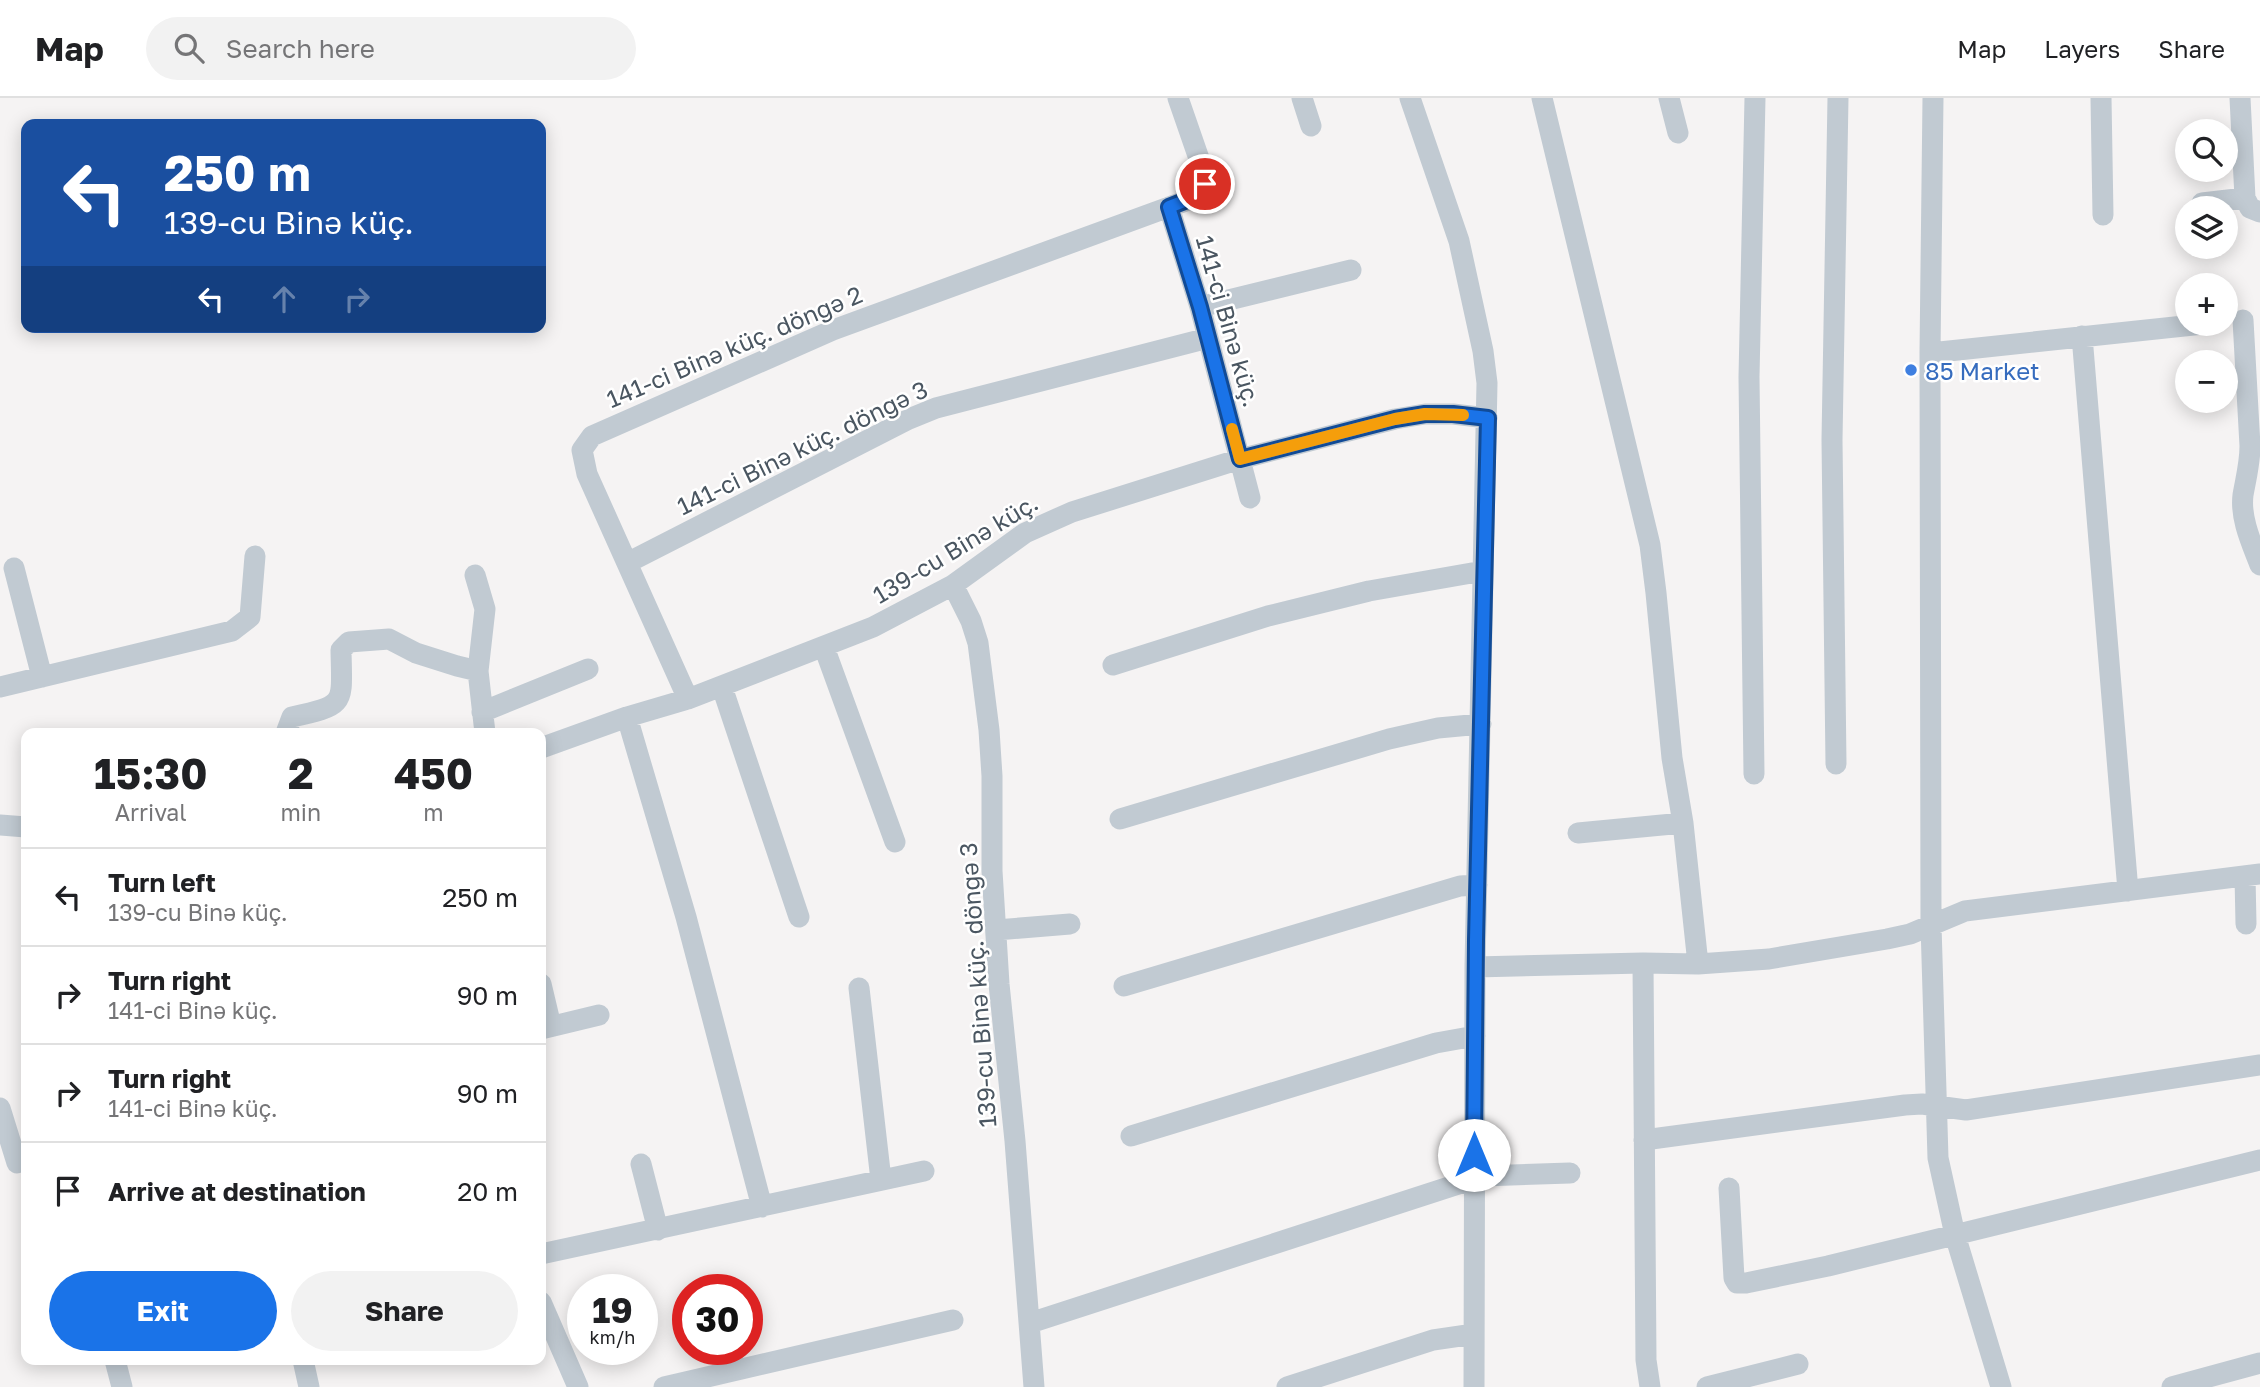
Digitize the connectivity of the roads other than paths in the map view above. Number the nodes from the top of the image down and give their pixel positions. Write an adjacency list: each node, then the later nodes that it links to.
1 (1178, 98): 14 (street)
2 (1302, 98): 11 (street)
3 (1410, 98): 23 (street)
4 (1542, 98): 50 (street)
5 (1670, 98): 12 (street)
6 (1755, 98): 48 (street)
7 (1838, 98): 47 (street)
8 (1933, 98): 22 (street)
9 (2101, 98): 15 (street)
10 (2240, 98): 13 (street)
11 (1311, 126)
12 (1678, 133)
13 (2253, 205)
14 (1169, 207): 17 (street, 141-ci Binə küç.); 28 (street, 141-ci Binə küç. döngə 2)
15 (2103, 215)
16 (1351, 270): 17 (street)
17 (1200, 307): 21 (street, 141-ci Binə küç.)
18 (2243, 319): 25 (street)
19 (2175, 327): 20 (street)
20 (2082, 337): 22 (street); 57 (street)
21 (1208, 338): 24 (street, 141-ci Binə küç.); 28 (street, 141-ci Binə küç. döngə 3)
22 (1930, 353): 61 (street)
23 (1488, 418): 24 (street, 139-cu Binə küç.); 31 (street)
24 (1240, 459): 26 (street, 141-ci Binə küç.); 33 (street, 139-cu Binə küç.)
25 (2254, 478): 29 (street)
26 (1250, 498)
27 (255, 556): 38 (street)
28 (627, 563): 41 (street, 141-ci Binə küç. döngə 2)
29 (2260, 565)
30 (13, 568): 38 (street)
31 (1483, 571): 35 (street); 44 (street)
32 (475, 575): 37 (street)
33 (953, 585): 34 (street, 139-cu Binə küç.); 62 (street, 139-cu Binə küç. döngə 3)
34 (824, 647): 40 (street, 139-cu Binə küç.); 54 (street)
35 (1113, 665)
36 (588, 669): 43 (street)
37 (478, 671): 43 (street); 45 (street)
38 (42, 677): 39 (street)
39 (0, 687)
40 (723, 687): 41 (street, 139-cu Binə küç.); 58 (street)
41 (688, 699): 42 (street, 139-cu Binə küç.)
42 (627, 717): 46 (street, 139-cu Binə küç.); 84 (street)
43 (483, 723)
44 (1481, 724): 49 (street); 56 (street)
45 (288, 728)
46 (546, 746)
47 (1836, 764)
48 (1754, 774)
49 (1120, 819)
50 (1683, 823): 53 (street); 64 (street)
51 (0, 825): 52 (street)
52 (21, 827)
53 (1578, 833)
54 (895, 842)
55 (2252, 875): 57 (street); 60 (street)
56 (1477, 885): 65 (street); 66 (street)
57 (2128, 891): 61 (street)
58 (799, 917)
59 (1070, 924): 62 (street)
60 (2246, 924)
61 (1931, 925): 64 (street); 72 (street)
62 (996, 930): 90 (street, 139-cu Binə küç. döngə 3)
63 (1643, 963): 64 (street); 65 (street); 75 (street)
64 (1698, 964)
65 (1475, 967): 70 (street)
66 (1124, 986)
67 (859, 988): 82 (street)
68 (599, 1015): 69 (street)
69 (546, 1028)
70 (1475, 1036): 74 (street); 81 (street)
71 (2260, 1065): 72 (street)
72 (1936, 1105): 75 (street); 86 (street)
73 (0, 1108): 77 (street)
74 (1131, 1136)
75 (1644, 1140): 103 (street)
76 (2260, 1160): 86 (street)
77 (14, 1164)
78 (641, 1164): 85 (street)
79 (924, 1171): 82 (street)
80 (1570, 1173): 81 (street)
81 (1474, 1179): 90 (street); 91 (street)
82 (881, 1180): 84 (street)
83 (1729, 1188): 86 (street)
84 (762, 1207): 85 (street)
85 (658, 1230): 87 (street)
86 (1955, 1235): 105 (street)
87 (546, 1253)
88 (546, 1317): 98 (street)
89 (953, 1320): 99 (street)
90 (1030, 1323): 100 (street, 139-cu Binə küç. döngə 3)
91 (1474, 1334): 101 (street); 102 (street)
92 (2260, 1363): 106 (street)
93 (1797, 1364): 104 (street)
94 (116, 1365): 96 (street)
95 (304, 1365): 97 (street)
96 (122, 1387)
97 (309, 1387)
98 (578, 1387)
99 (664, 1387)
100 (1034, 1387)
101 (1287, 1387)
102 (1474, 1387)
103 (1650, 1387)
104 (1707, 1387)
105 (2001, 1387)
106 (2172, 1387)

